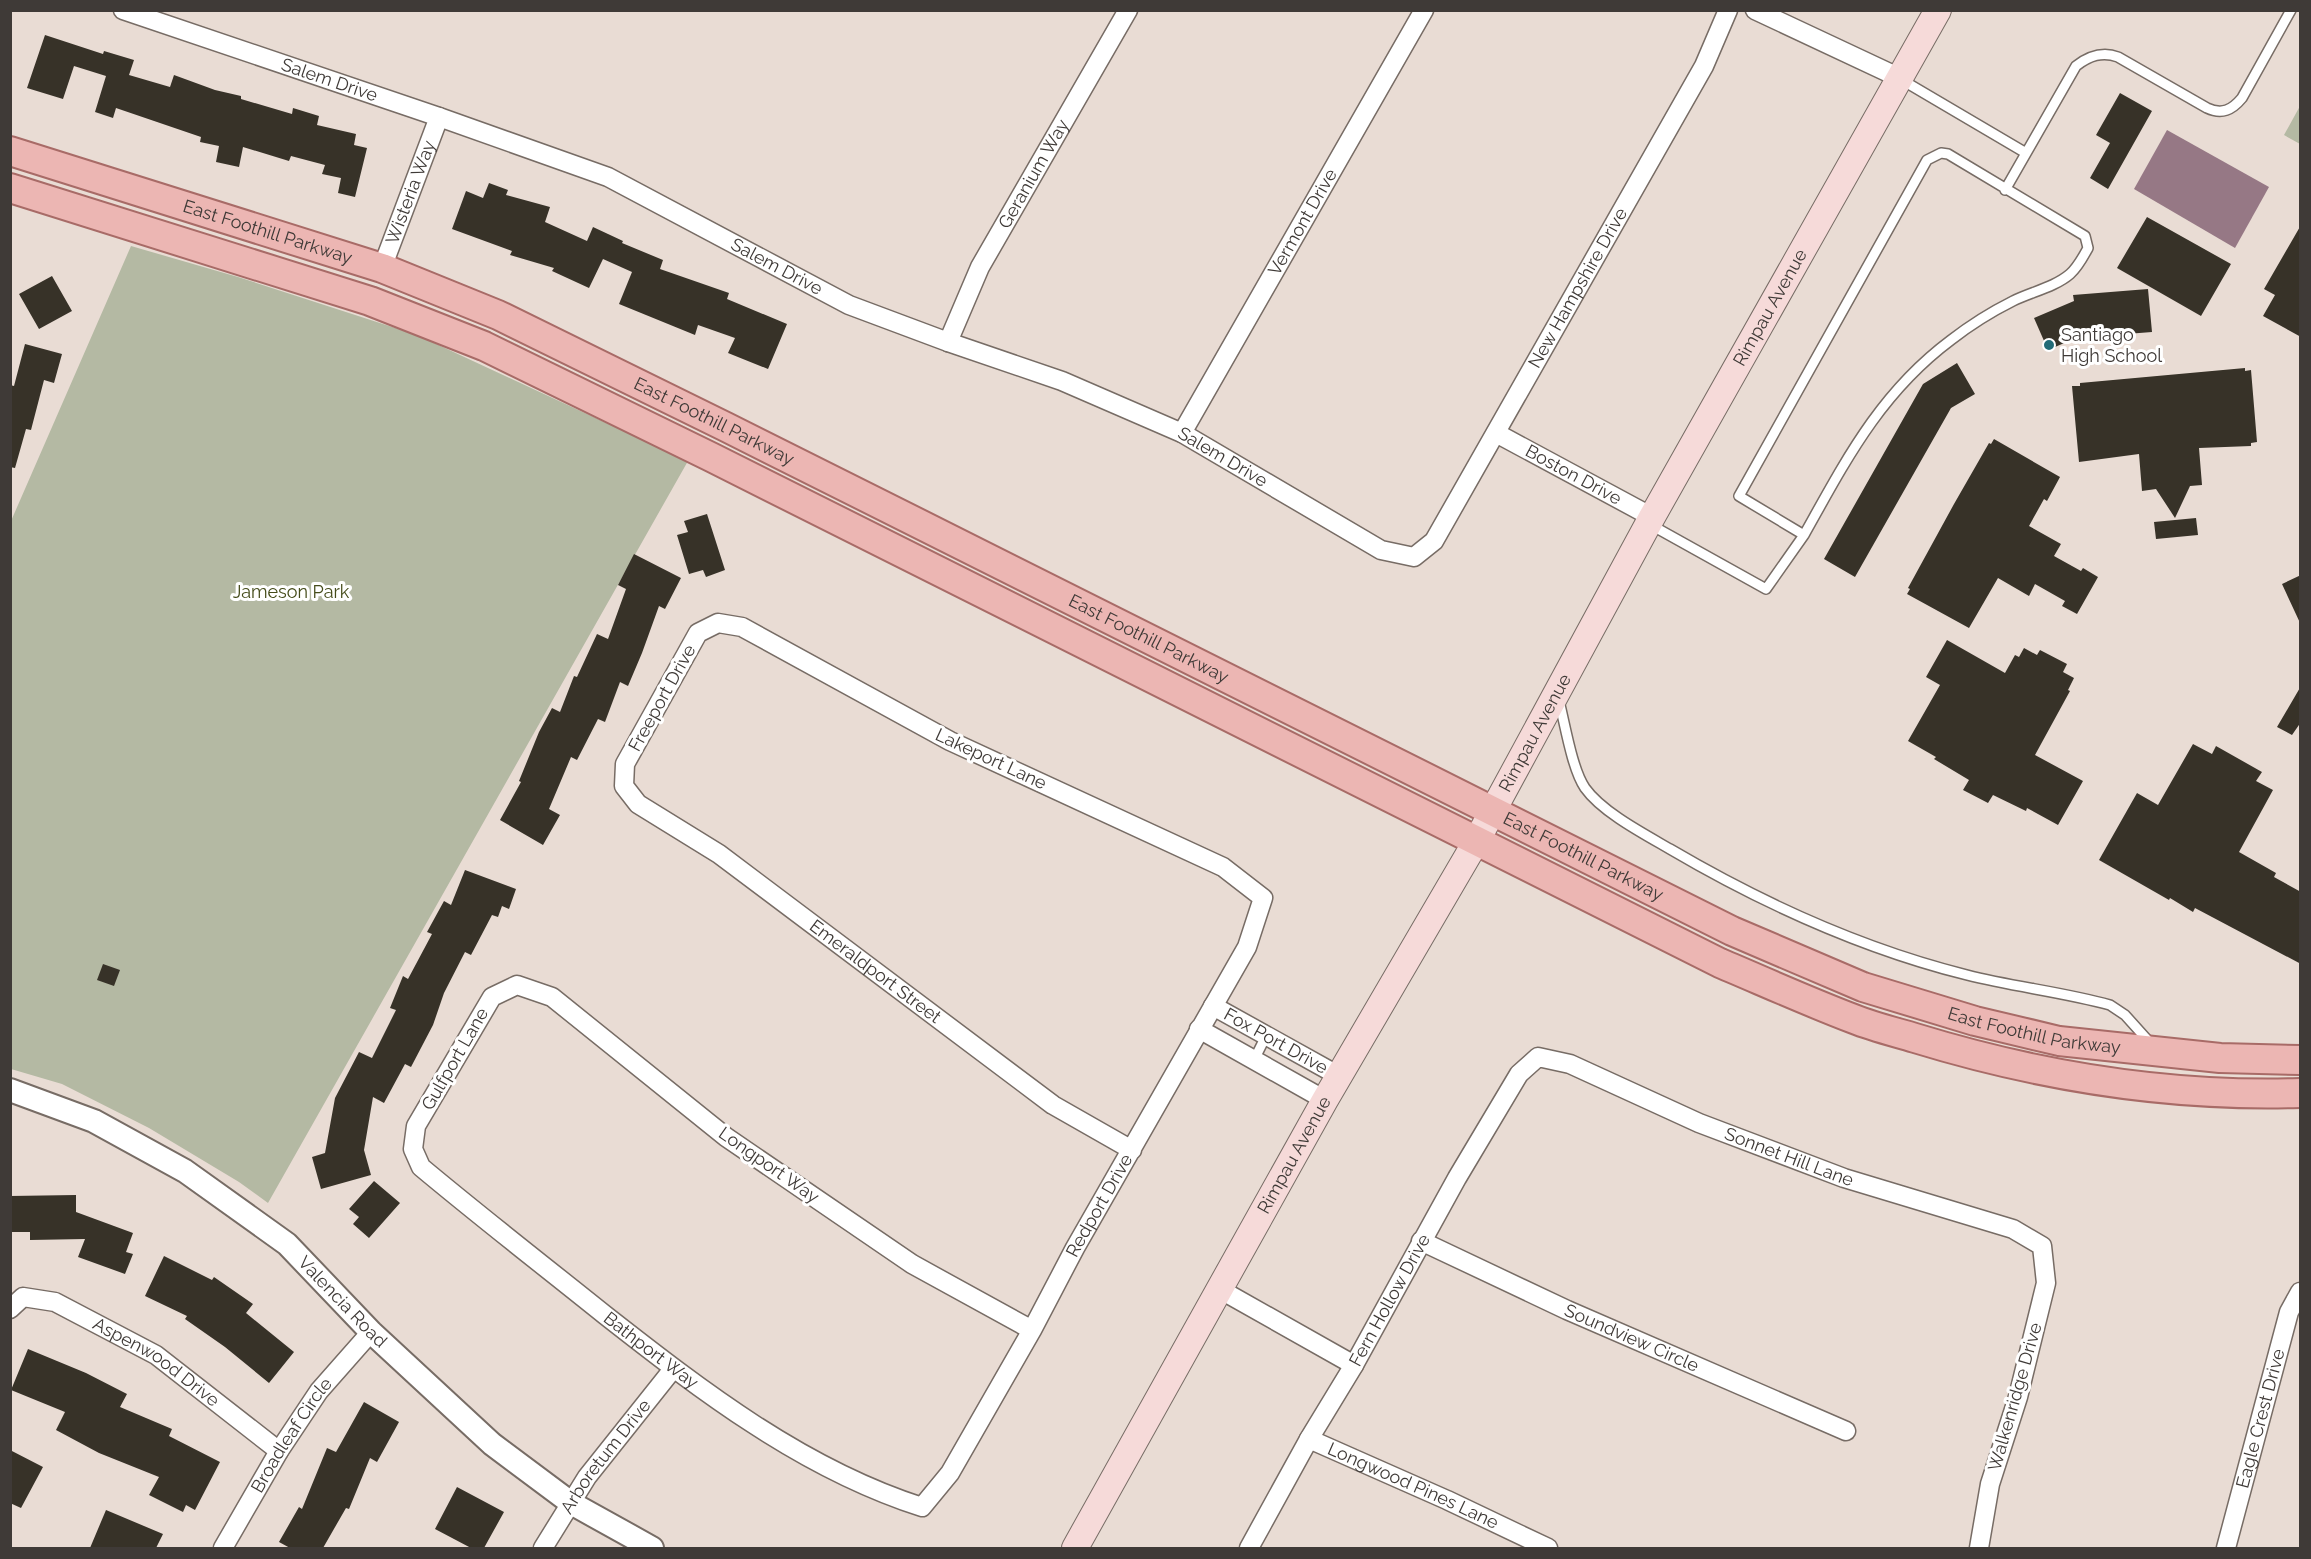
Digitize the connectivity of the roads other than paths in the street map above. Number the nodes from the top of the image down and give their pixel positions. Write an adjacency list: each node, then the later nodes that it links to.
1 (123, 10): 8 (street, Salem Drive)
2 (1128, 10): 16 (street, Geranium Way)
3 (1424, 10): 17 (street, Vermont Drive)
4 (1728, 10): 18 (street, New Hampshire Drive)
5 (1755, 10): 9 (street)
6 (1938, 10): 9 (main road, Rimpau Avenue)
7 (2291, 10): 12 (lane)
8 (160, 16): 10 (street, Salem Drive)
9 (1900, 78): 12 (lane); 19 (main road, Rimpau Avenue)
10 (439, 117): 15 (street, Wisteria Way); 16 (street, Salem Drive)
11 (10, 151): 15 (main road, East Foothill Parkway)
12 (2026, 153): 14 (lane)
13 (10, 188): 26 (main road, East Foothill Parkway)
14 (2005, 190): 20 (lane); 20 (lane)
15 (382, 268): 25 (main road, East Foothill Parkway)
16 (948, 342): 17 (street, Salem Drive)
17 (1182, 433): 21 (street, Salem Drive)
18 (1496, 433): 19 (street, Boston Drive); 21 (street, New Hampshire Drive)
19 (1651, 520): 20 (lane); 23 (main road, Rimpau Avenue)
20 (1804, 535)
21 (1414, 557)
22 (718, 623): 24 (street, Freeport Drive); 27 (street, Lakeport Lane)
23 (1557, 692): 25 (main road, Rimpau Avenue); 32 (lane)
24 (624, 786): 41 (street, Emeraldport Street)
25 (1493, 811): 26 (main road, Rimpau Avenue); 32 (main road, East Foothill Parkway)
26 (1477, 840): 36 (main road, Rimpau Avenue); 38 (main road, East Foothill Parkway)
27 (1263, 898): 29 (street, Redport Drive)
28 (517, 985): 40 (street, Gulfport Lane); 47 (street, Longport Way)
29 (1213, 1006): 30 (street, Redport Drive); 31 (street, Fox Port Drive)
30 (1199, 1029): 34 (street, Fox Port Drive); 41 (street, Redport Drive)
31 (1266, 1036): 34 (lane); 36 (street, Fox Port Drive)
32 (2159, 1053): 35 (main road, East Foothill Parkway)
33 (1538, 1057): 42 (street, Fern Hollow Drive); 43 (street, Sonnet Hill Lane)
34 (1254, 1060): 39 (street, Fox Port Drive)
35 (2301, 1060)
36 (1339, 1076): 39 (main road, Rimpau Avenue)
37 (10, 1090): 48 (street, Valencia Road)
38 (2301, 1093)
39 (1325, 1100): 44 (main road, Rimpau Avenue)
40 (413, 1149): 50 (street, Bathport Way)
41 (1132, 1150): 47 (street, Redport Drive)
42 (1421, 1240): 49 (street, Fern Hollow Drive); 51 (street, Soundview Circle)
43 (2042, 1246): 62 (street, Walkenridge Drive)
44 (1221, 1290): 49 (street); 59 (main road, Rimpau Avenue)
45 (2301, 1292): 63 (street, Eagle Crest Drive)
46 (17, 1303): 53 (street, Aspenwood Drive)
47 (1032, 1330): 55 (street, Redport Drive)
48 (371, 1332): 53 (street, Broadleaf Circle); 54 (street, Valencia Road)
49 (1354, 1365): 52 (street, Fern Hollow Drive)
50 (674, 1369): 54 (street, Arboretum Drive); 55 (street, Bathport Way)
51 (1846, 1431)
52 (1309, 1439): 60 (street, Fern Hollow Drive); 61 (street, Longwood Pines Lane)
53 (279, 1451): 56 (street, Broadleaf Circle)
54 (571, 1503): 57 (street, Arboretum Drive); 58 (street, Valencia Road)
55 (922, 1507)
56 (223, 1548)
57 (543, 1548)
58 (652, 1548)
59 (1075, 1548)
60 (1249, 1548)
61 (1548, 1548)
62 (1979, 1548)
63 (2226, 1548)

